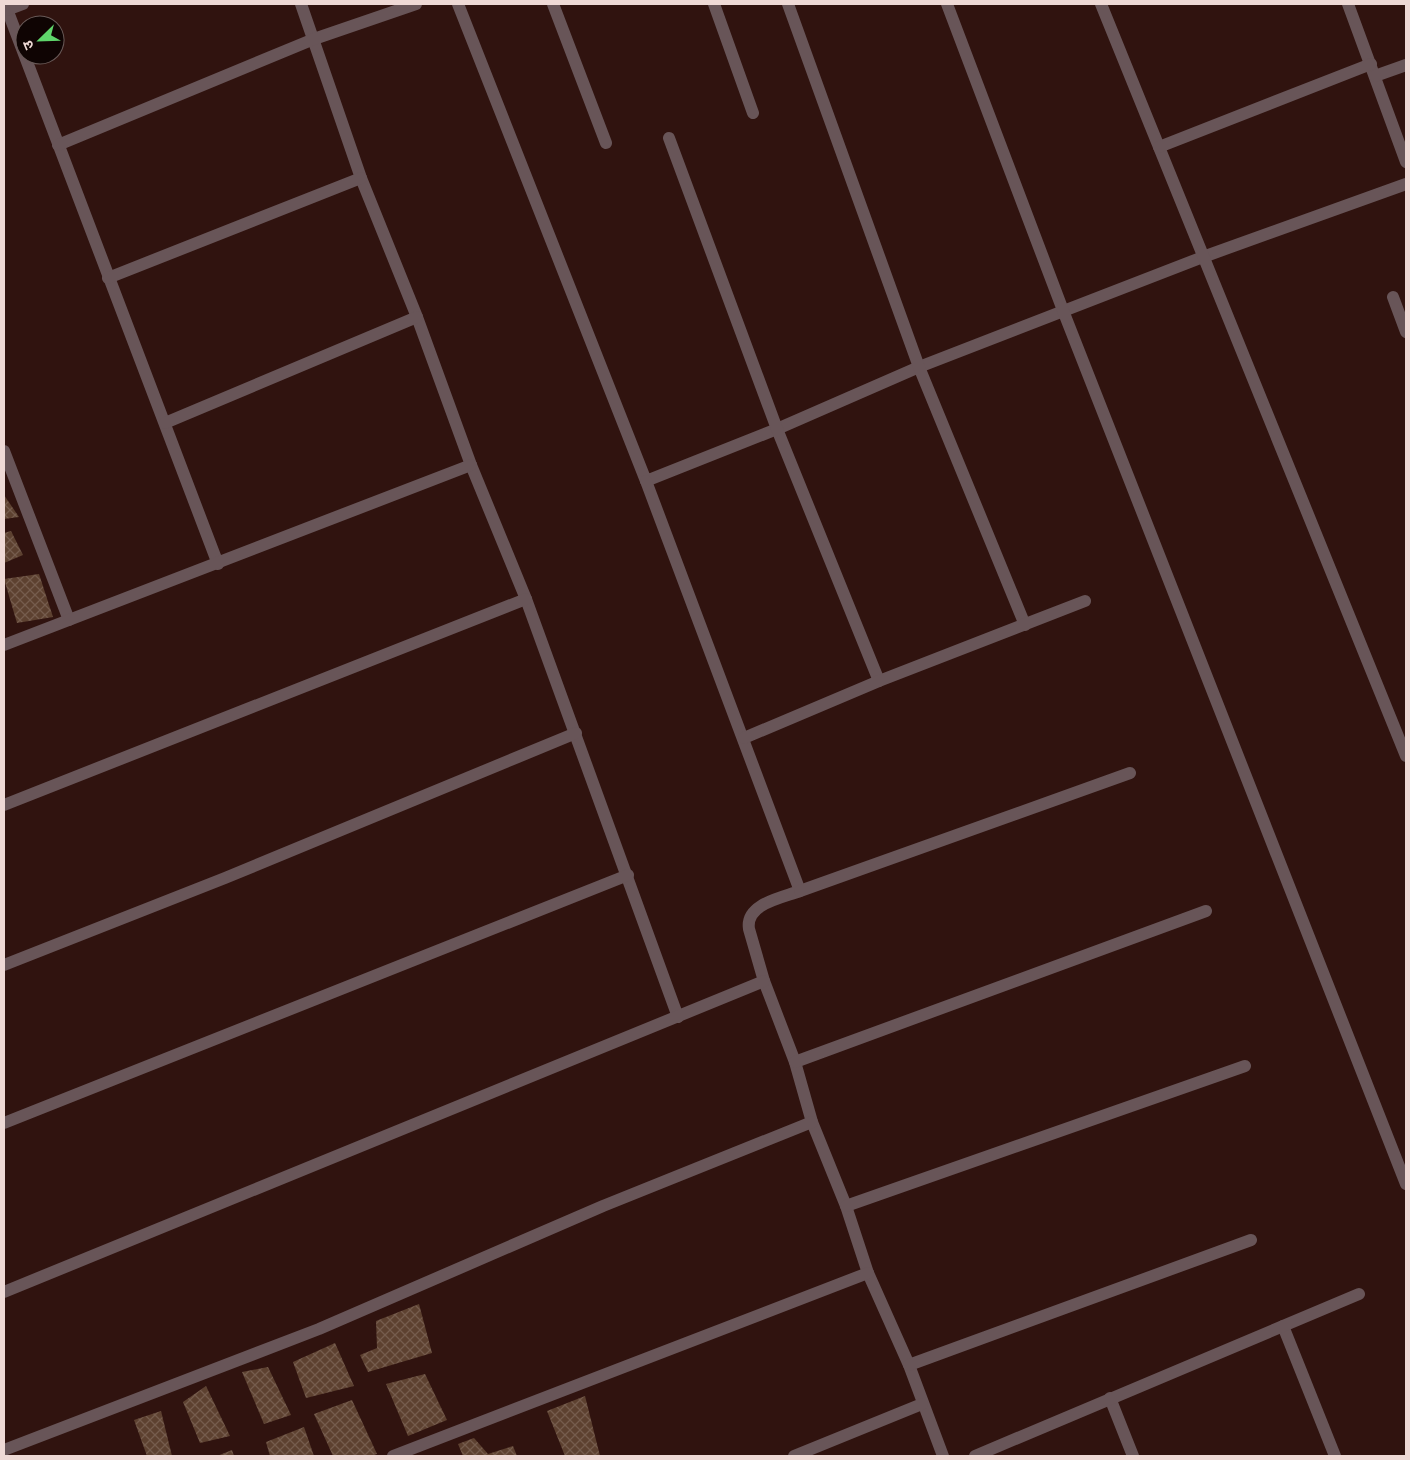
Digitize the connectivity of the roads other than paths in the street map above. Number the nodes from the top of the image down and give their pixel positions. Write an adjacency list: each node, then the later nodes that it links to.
1 (23, 4): 11 (street)
2 (301, 4): 12 (street)
3 (416, 4): 12 (street)
4 (458, 4): 34 (street)
5 (553, 4): 17 (street)
6 (714, 4): 15 (street)
7 (788, 4): 29 (street)
8 (947, 4): 26 (street)
9 (1102, 4): 19 (street)
10 (1348, 4): 14 (street)
11 (6, 7): 18 (street)
12 (314, 39): 18 (street); 21 (street)
13 (1406, 65): 14 (street)
14 (1373, 70): 19 (street); 20 (street)
15 (753, 113)
16 (669, 138): 31 (street)
17 (606, 144)
18 (58, 145): 24 (street)
19 (1159, 147): 23 (street)
20 (1406, 162)
21 (361, 178): 24 (street); 27 (street)
22 (1406, 184): 23 (street)
23 (1203, 257): 26 (street); 44 (street)
24 (108, 278): 30 (street)
25 (1393, 297): 28 (street)
26 (1064, 313): 29 (street); 57 (street)
27 (417, 317): 30 (street); 33 (street)
28 (1406, 332)
29 (920, 367): 31 (street); 39 (street)
30 (165, 423): 35 (street)
31 (777, 429): 34 (street); 41 (street)
32 (4, 452): 38 (street)
33 (471, 465): 35 (street); 36 (street)
34 (646, 481): 43 (street)
35 (218, 564): 38 (street)
36 (526, 599): 42 (street); 46 (street)
37 (1085, 602): 39 (street)
38 (69, 620): 40 (street)
39 (1025, 625): 41 (street)
40 (4, 645)
41 (879, 681): 43 (street)
42 (576, 733): 47 (street); 50 (street)
43 (744, 738): 48 (street)
44 (1406, 756)
45 (1130, 773): 48 (street)
46 (4, 805)
47 (628, 875): 52 (street); 56 (street)
48 (800, 891): 51 (street)
49 (1206, 911): 53 (street)
50 (4, 965)
51 (764, 981): 52 (street); 53 (street)
52 (678, 1017): 61 (street)
53 (795, 1062): 55 (street)
54 (1245, 1066): 58 (street)
55 (812, 1122): 58 (street); 67 (street)
56 (4, 1123)
57 (1406, 1184)
58 (846, 1206): 60 (street)
59 (1251, 1240): 64 (street)
60 (868, 1273): 64 (street); 68 (street)
61 (4, 1292)
62 (1359, 1294): 63 (street)
63 (1283, 1326): 65 (street); 73 (street)
64 (909, 1365): 66 (street)
65 (1110, 1398): 71 (street); 72 (street)
66 (922, 1404): 69 (street); 70 (street)
67 (4, 1450)
68 (393, 1456)
69 (794, 1456)
70 (943, 1456)
71 (975, 1456)
72 (1133, 1456)
73 (1335, 1456)

